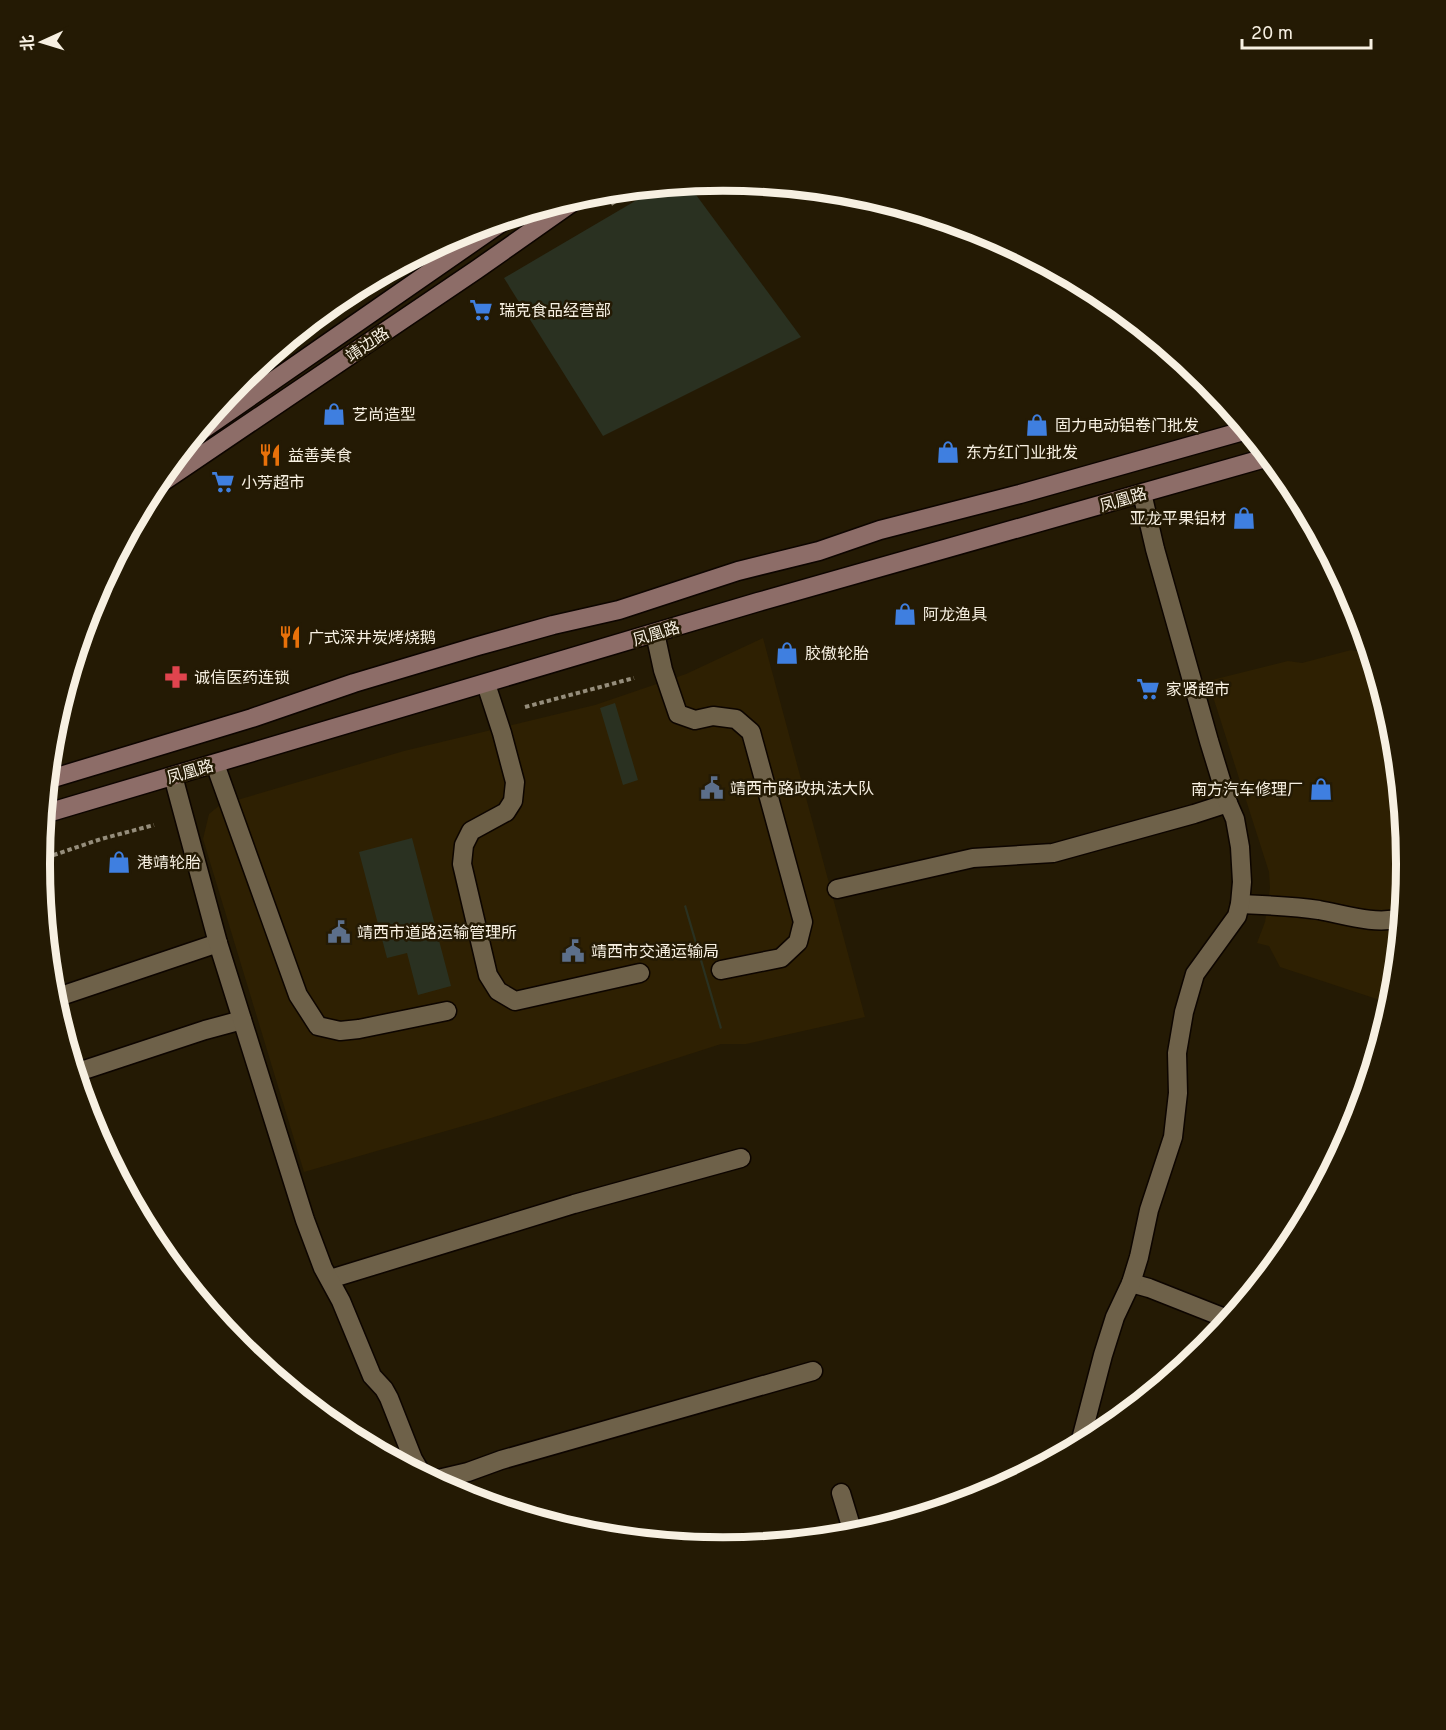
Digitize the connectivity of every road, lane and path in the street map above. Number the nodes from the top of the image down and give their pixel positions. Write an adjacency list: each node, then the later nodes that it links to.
1 (559, 212): 6 (main road, 靖边路)
2 (480, 237): 3 (main road, 靖边路)
3 (220, 417)
4 (1238, 432): 14 (main road, 凤凰路)
5 (1260, 459): 7 (main road, 凤凰路)
6 (176, 473)
7 (1142, 493): 8 (main road, 凤凰路); 15 (street)
8 (655, 633): 9 (street); 10 (main road, 凤凰路)
9 (663, 670): 11 (path); 23 (street)
10 (486, 684): 11 (street); 12 (main road, 凤凰路)
11 (497, 714): 24 (street)
12 (214, 764): 13 (main road, 凤凰路); 26 (street)
13 (173, 776): 16 (main road, 凤凰路); 17 (street)
14 (55, 778)
15 (1228, 803): 19 (street); 20 (street)
16 (52, 812)
17 (183, 818): 18 (path); 22 (street)
18 (50, 856)
19 (837, 890)
20 (1240, 904): 21 (street); 31 (street)
21 (1394, 920)
22 (219, 943): 25 (street); 27 (street)
23 (721, 970)
24 (640, 973)
25 (62, 996)
26 (447, 1011)
27 (242, 1020): 28 (street); 30 (street)
28 (82, 1071)
29 (741, 1158): 30 (street)
30 (330, 1279): 35 (street)
31 (1131, 1283): 32 (street); 34 (street)
32 (1222, 1317)
33 (813, 1371): 36 (street)
34 (1082, 1434)
35 (417, 1465)
36 (450, 1480)
37 (841, 1493): 38 (street)
38 (851, 1526)

